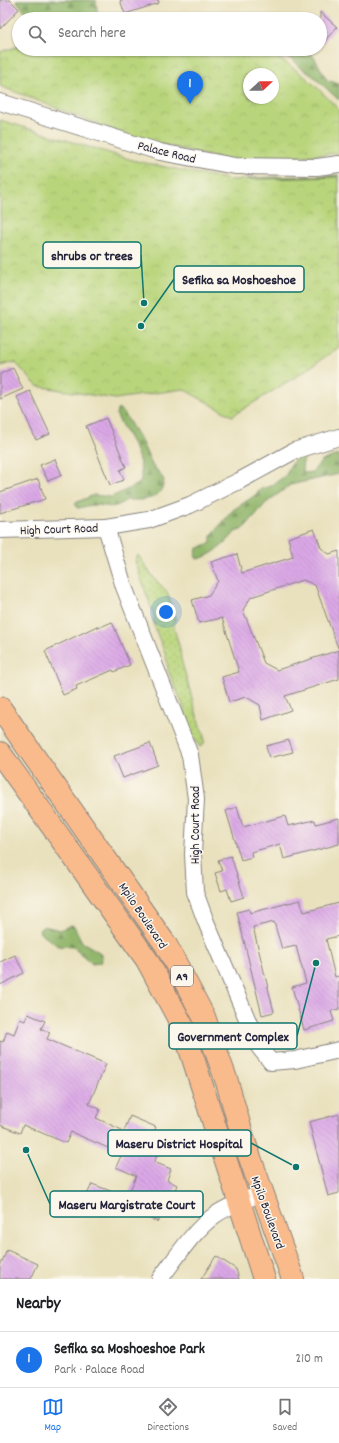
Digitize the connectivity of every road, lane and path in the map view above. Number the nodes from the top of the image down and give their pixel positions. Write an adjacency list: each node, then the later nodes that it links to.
1 (0, 102): 2 (street, Palace Road)
2 (339, 164)
3 (339, 437): 4 (street)
4 (106, 527): 5 (street, High Court Road); 8 (street, High Court Road)
5 (0, 530)
6 (0, 708): 9 (highway, Mpilo Boulevard / A9)
7 (0, 753): 10 (highway, Mpilo Boulevard / A9)
8 (339, 1050)
9 (263, 1193): 10 (street); 13 (highway, Mpilo Boulevard / A9)
10 (239, 1202): 11 (street); 12 (highway, Mpilo Boulevard / A9)
11 (160, 1279)
12 (264, 1279)
13 (293, 1279)

